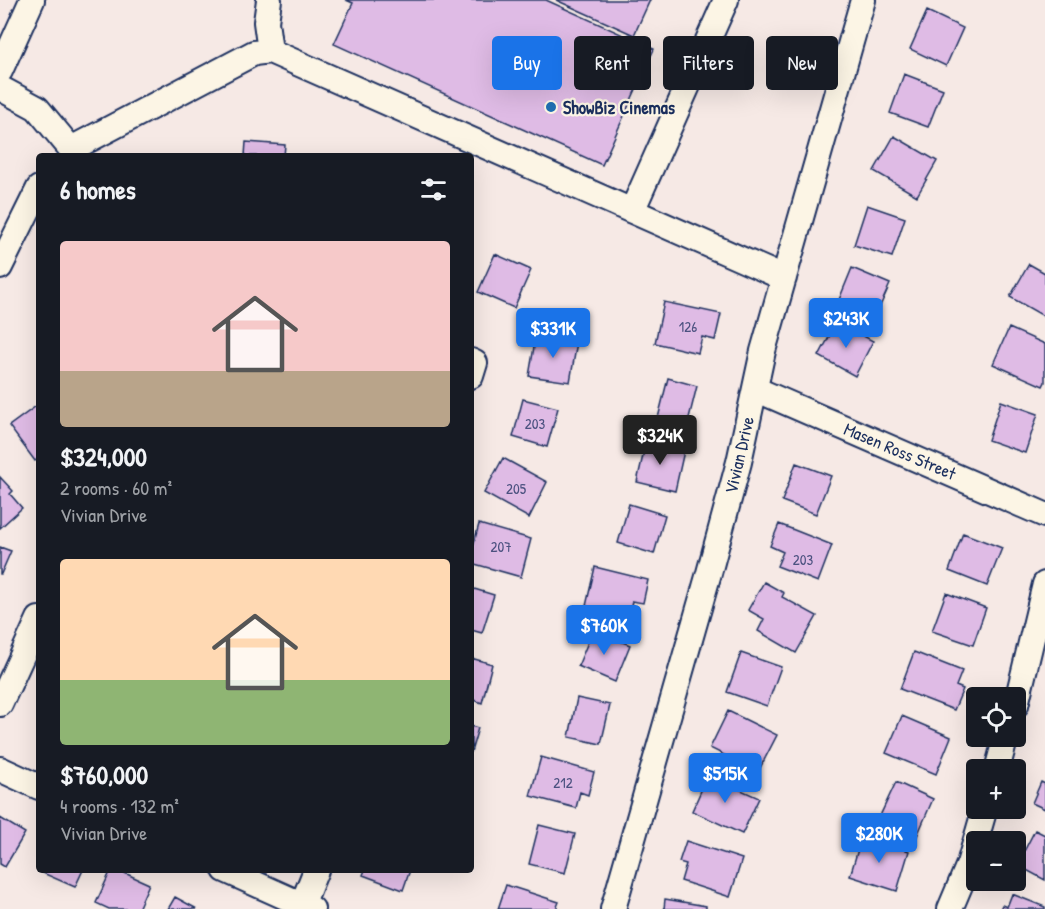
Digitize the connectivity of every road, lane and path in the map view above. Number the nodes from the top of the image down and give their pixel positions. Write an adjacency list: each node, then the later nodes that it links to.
1 (32, 0): 6 (street)
2 (269, 0): 5 (street)
3 (726, 0): 10 (street)
4 (863, 0): 12 (street, Vivian Drive)
5 (270, 51): 8 (street); 10 (street)
6 (0, 71)
7 (0, 88): 8 (street)
8 (67, 152)
9 (36, 194): 11 (street)
10 (632, 211): 12 (street)
11 (0, 267)
12 (784, 278): 13 (street, Vivian Drive)
13 (755, 388): 14 (street, Masen Ross Street); 25 (street, Vivian Drive)
14 (1045, 515)
15 (1045, 584): 17 (street)
16 (36, 626): 18 (street)
17 (1020, 687)
18 (0, 704)
19 (0, 769): 20 (street)
20 (36, 786)
21 (982, 819): 26 (street)
22 (232, 873): 24 (street)
23 (315, 873): 24 (street)
24 (307, 907)
25 (613, 909)
26 (950, 909)

